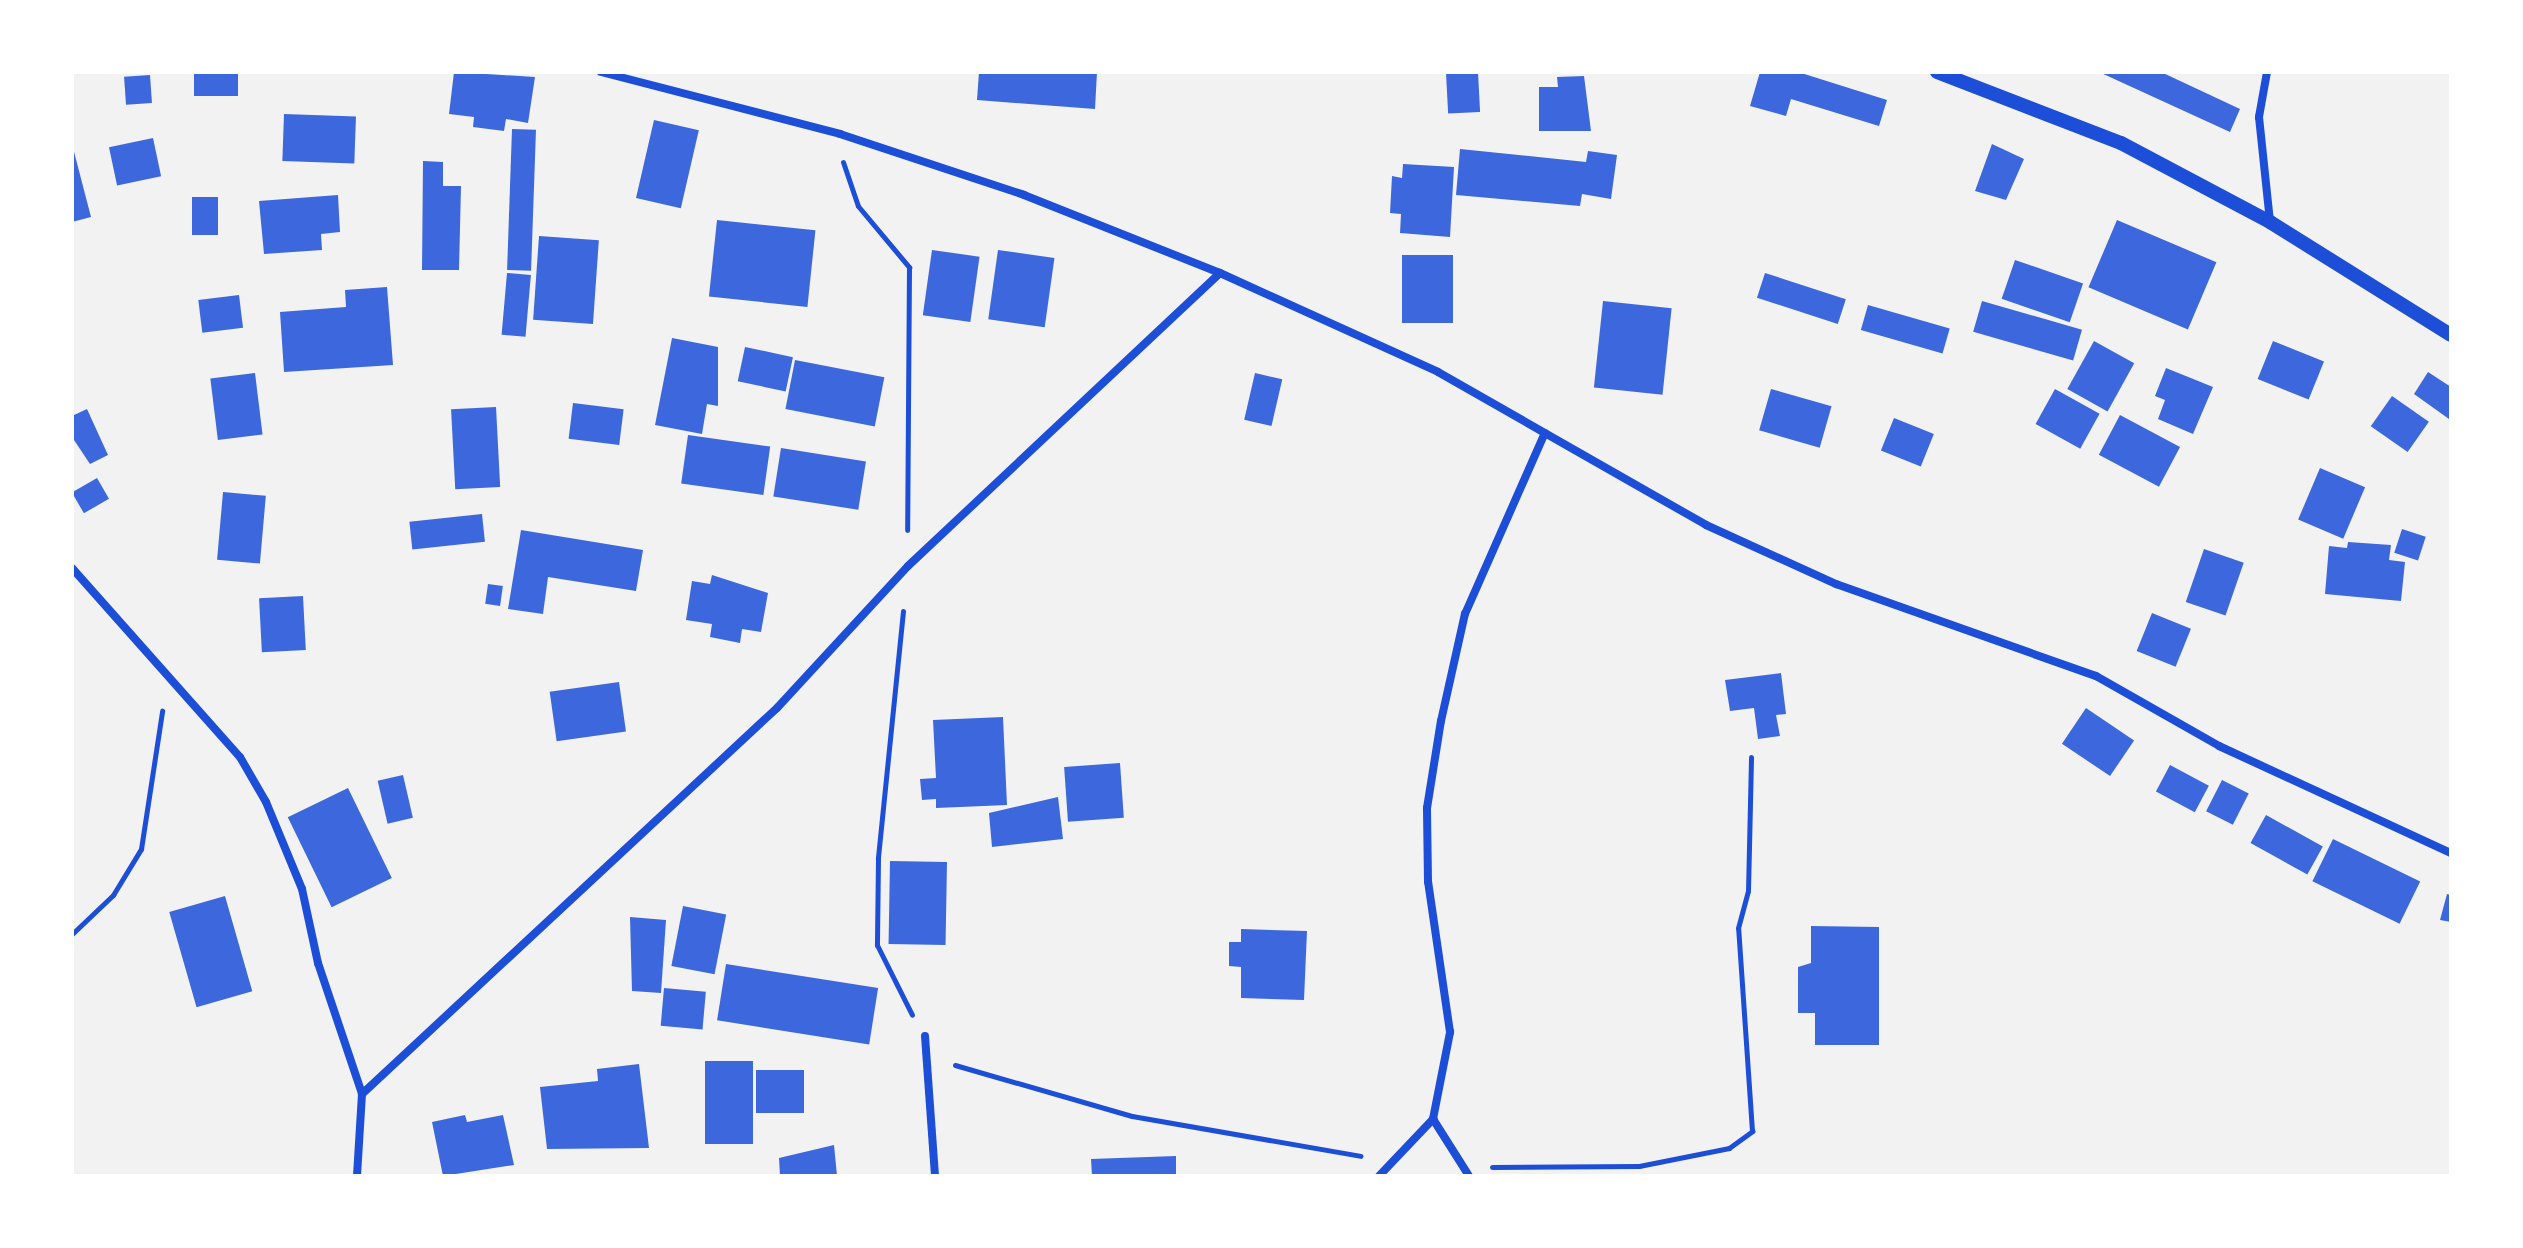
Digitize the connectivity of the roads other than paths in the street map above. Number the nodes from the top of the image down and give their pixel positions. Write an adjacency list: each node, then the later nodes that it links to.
1 (601, 72): 5 (street)
2 (1937, 72): 4 (street)
3 (2267, 72): 4 (street)
4 (2270, 222): 6 (street)
5 (1220, 273): 7 (street); 11 (street)
6 (2451, 335)
7 (1545, 433): 9 (street); 12 (street)
8 (72, 568): 11 (street)
9 (2451, 853)
10 (925, 1036): 14 (street)
11 (362, 1094): 13 (street)
12 (1433, 1119): 15 (street); 16 (street)
13 (357, 1176)
14 (935, 1176)
15 (1379, 1176)
16 (1469, 1176)

